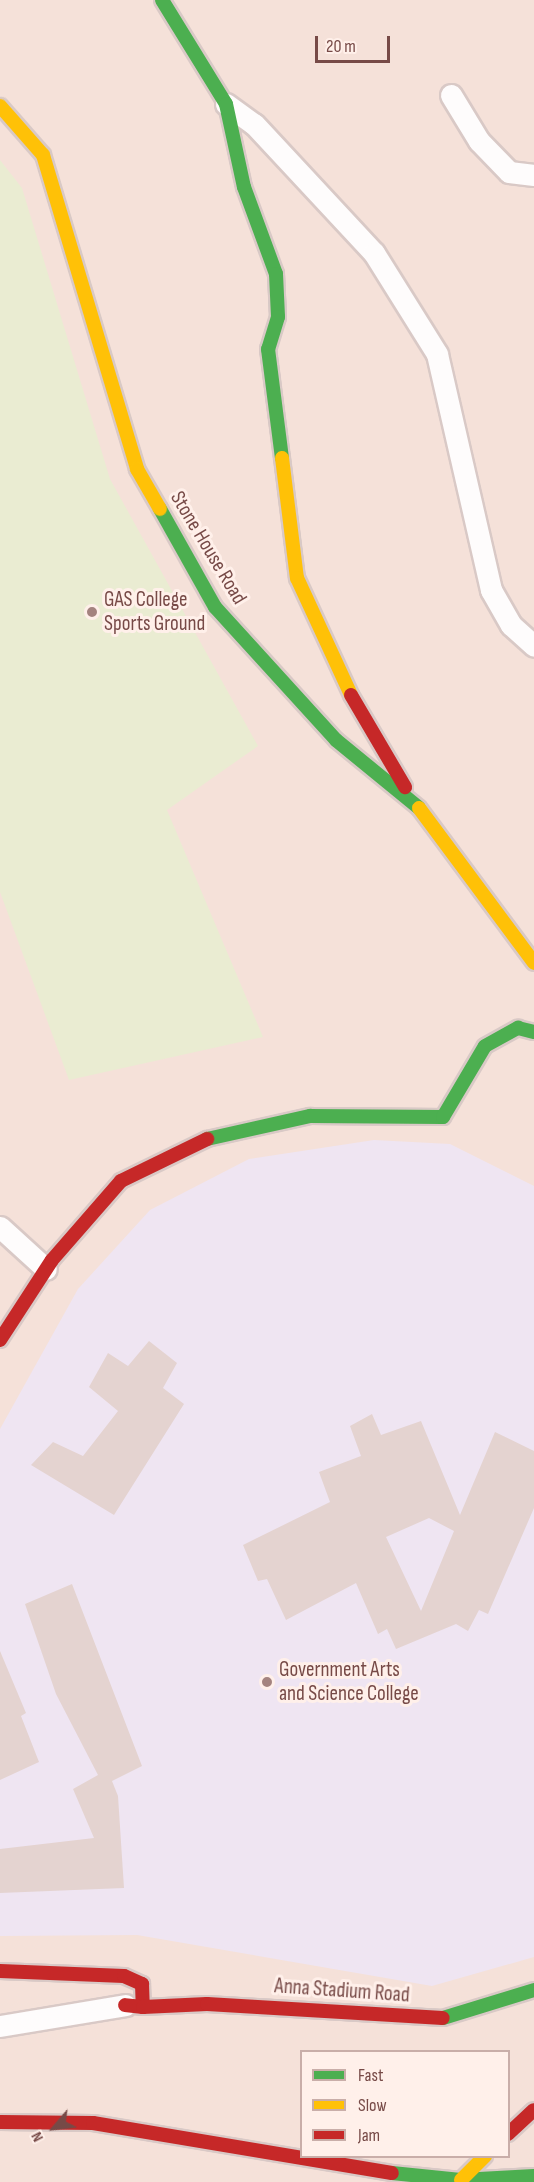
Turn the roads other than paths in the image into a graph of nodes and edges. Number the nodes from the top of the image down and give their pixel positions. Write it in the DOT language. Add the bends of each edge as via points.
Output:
graph roads {
  1 [pos="162,0"];
  2 [pos="451,95"];
  3 [pos="226,104"];
  4 [pos="0,106"];
  5 [pos="534,175"];
  6 [pos="534,646"];
  7 [pos="415,803"];
  8 [pos="534,963"];
  9 [pos="534,1032"];
  10 [pos="0,1227"];
  11 [pos="46,1269"];
  12 [pos="0,1341"];
  13 [pos="0,1971"];
  14 [pos="534,1990"];
  15 [pos="134,2006"];
  16 [pos="0,2026"];
  17 [pos="534,2110"];
  18 [pos="0,2122"];
  19 [pos="510,2132"];
  20 [pos="484,2158"];
  21 [pos="534,2176"];
  22 [pos="461,2180"];
  1 -- 3 [label="street"];
  2 -- 5 [label="street" via="479,141 509,172"];
  3 -- 6 [label="street" via="254,124 374,253 437,354 491,590 511,625"];
  3 -- 7 [label="street" via="244,187 276,274 278,318 268,349 297,578 351,695"];
  4 -- 7 [label="street, Stone House Road" via="43,154 136,469 215,607 336,740"];
  7 -- 8 [label="street, Stone House Road"];
  9 -- 11 [label="street" via="518,1028 485,1046 443,1117 310,1116 220,1133 121,1181"];
  10 -- 11 [label="street"];
  11 -- 12 [label="street"];
  13 -- 15 [label="street" via="124,1976 142,1984"];
  14 -- 15 [label="street, Anna Stadium Road" via="441,2019 207,2004"];
  15 -- 16 [label="street"];
  17 -- 19 [label="street"];
  18 -- 22 [label="street" via="93,2123 346,2168"];
  20 -- 22 [label="street"];
  21 -- 22 [label="street"];
}
